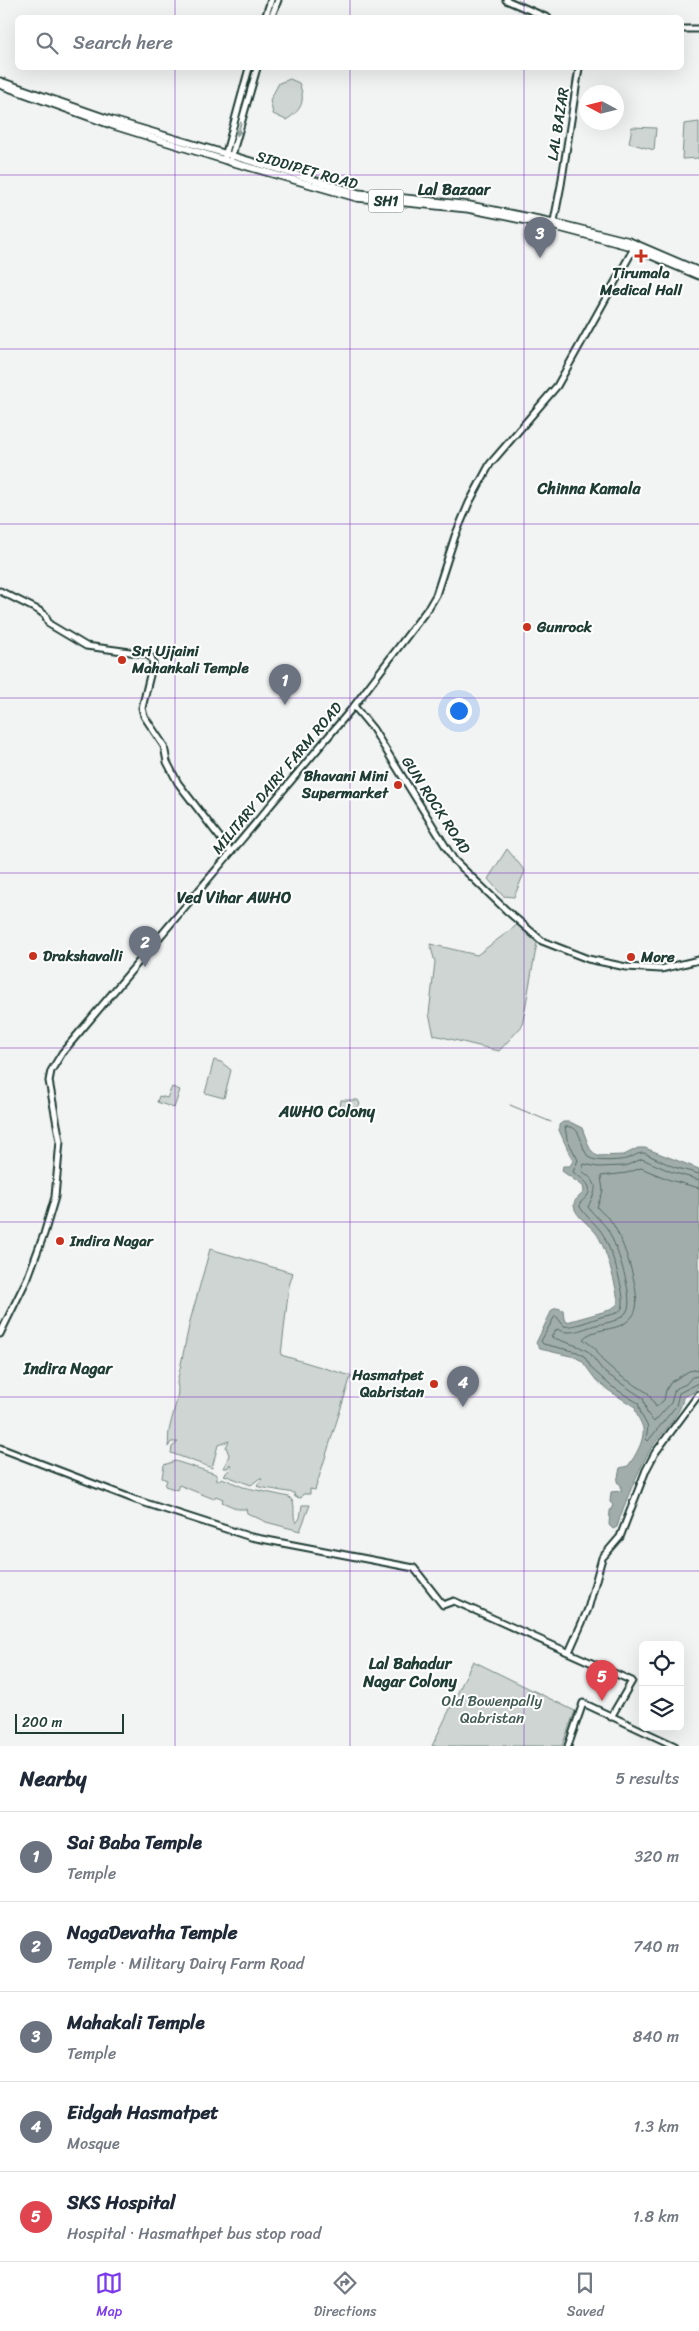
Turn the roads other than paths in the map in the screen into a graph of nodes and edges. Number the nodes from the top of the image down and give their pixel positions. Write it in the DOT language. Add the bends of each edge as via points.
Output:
graph roads {
  1 [pos="271,0"];
  2 [pos="278,0"];
  3 [pos="506,0"];
  4 [pos="266,15"];
  5 [pos="272,15"];
  6 [pos="541,15"];
  7 [pos="684,29"];
  8 [pos="699,29"];
  9 [pos="248,70"];
  10 [pos="256,70"];
  11 [pos="579,70"];
  12 [pos="246,79"];
  13 [pos="0,81"];
  14 [pos="253,81"];
  15 [pos="0,85"];
  16 [pos="238,107"];
  17 [pos="245,110"];
  18 [pos="227,158"];
  19 [pos="554,225"];
  20 [pos="635,246"];
  21 [pos="699,271"];
  22 [pos="699,276"];
  23 [pos="0,591"];
  24 [pos="354,706"];
  25 [pos="231,852"];
  26 [pos="699,960"];
  27 [pos="0,1334"];
  28 [pos="699,1394"];
  29 [pos="0,1448"];
  30 [pos="569,1652"];
  31 [pos="611,1717"];
  32 [pos="568,1746"];
  33 [pos="675,1746"];
  1 -- 4 [label="main road"];
  2 -- 5 [label="main road"];
  3 -- 6 [label="main road"];
  7 -- 8 [label="main road"];
  9 -- 12 [label="main road"];
  10 -- 14 [label="main road"];
  11 -- 19 [label="main road, LAL BAZAR"];
  12 -- 14 [label="main road"];
  12 -- 16 [label="main road"];
  13 -- 18 [label="main road, SIDDIPET ROAD / SH1"];
  14 -- 17 [label="main road"];
  15 -- 18 [label="main road, SIDDIPET ROAD / SH1" via="111,125"];
  16 -- 17 [label="main road"];
  16 -- 18 [label="main road"];
  17 -- 18 [label="main road, one-way"];
  18 -- 19 [label="main road, SIDDIPET ROAD / SH1" via="357,198 468,209"];
  19 -- 20 [label="main road, SIDDIPET ROAD / SH1"];
  20 -- 21 [label="main road, SIDDIPET ROAD / SH1"];
  20 -- 22 [label="main road, SIDDIPET ROAD / SH1"];
  20 -- 24 [label="main road, MILITARY DAIRY FARM ROAD" via="557,386 490,464 462,520 429,607"];
  23 -- 25 [label="main road" via="38,610 49,624 86,646 151,657 142,708 144,716 164,746 167,762 178,783"];
  24 -- 25 [label="main road, MILITARY DAIRY FARM ROAD"];
  24 -- 26 [label="main road, GUN ROCK ROAD" via="373,729 454,860 542,941 588,959 626,967 661,969"];
  25 -- 27 [label="main road, MILITARY DAIRY FARM ROAD" via="62,1053 51,1071 49,1088 60,1142 55,1197 28,1277"];
  28 -- 30 [label="main road" via="646,1470 620,1537 602,1558 588,1609"];
  29 -- 30 [label="main road" via="136,1500 251,1537 414,1568 444,1604 454,1601"];
  30 -- 31 [label="main road" via="632,1681"];
  31 -- 32 [label="main road" via="583,1703"];
  31 -- 33 [label="main road"];
}
